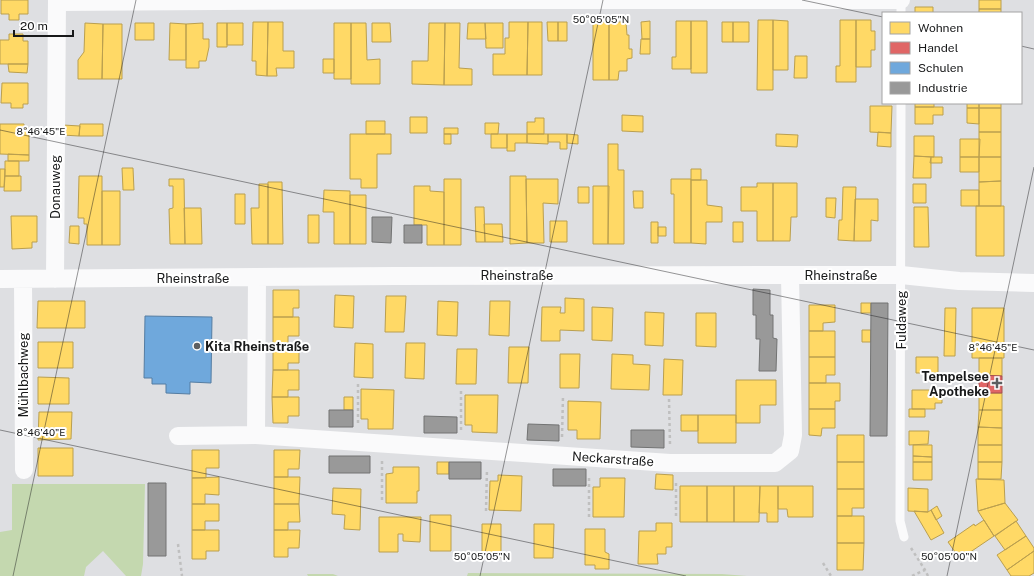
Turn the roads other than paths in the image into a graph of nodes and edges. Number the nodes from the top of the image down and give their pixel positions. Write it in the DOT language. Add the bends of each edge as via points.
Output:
graph roads {
  1 [pos="901,0"];
  2 [pos="57,1"];
  3 [pos="901,12"];
  4 [pos="901,104"];
  5 [pos="790,275"];
  6 [pos="902,276"];
  7 [pos="257,277"];
  8 [pos="0,279"];
  9 [pos="22,279"];
  10 [pos="54,279"];
  11 [pos="1034,283"];
  12 [pos="256,435"];
  13 [pos="178,436"];
  14 [pos="24,470"];
  15 [pos="904,537"];
  1 -- 2 [label="street"];
  1 -- 3 [label="lane"];
  2 -- 10 [label="street, Donauweg"];
  4 -- 6 [label="lane, Fuldaweg"];
  5 -- 6 [label="street, Rheinstraße"];
  5 -- 7 [label="street, Rheinstraße"];
  5 -- 12 [label="street, Neckarstraße" via="793,435 790,452 775,463 674,462 562,456"];
  6 -- 11 [label="street, Rheinstraße"];
  6 -- 15 [label="lane, Fuldaweg" via="900,521"];
  7 -- 10 [label="street, Rheinstraße"];
  7 -- 12 [label="street"];
  8 -- 9 [label="street, Rheinstraße"];
  9 -- 10 [label="street, Rheinstraße"];
  9 -- 14 [label="street, Mühlbachweg"];
  12 -- 13 [label="street, Neckarstraße"];
}
